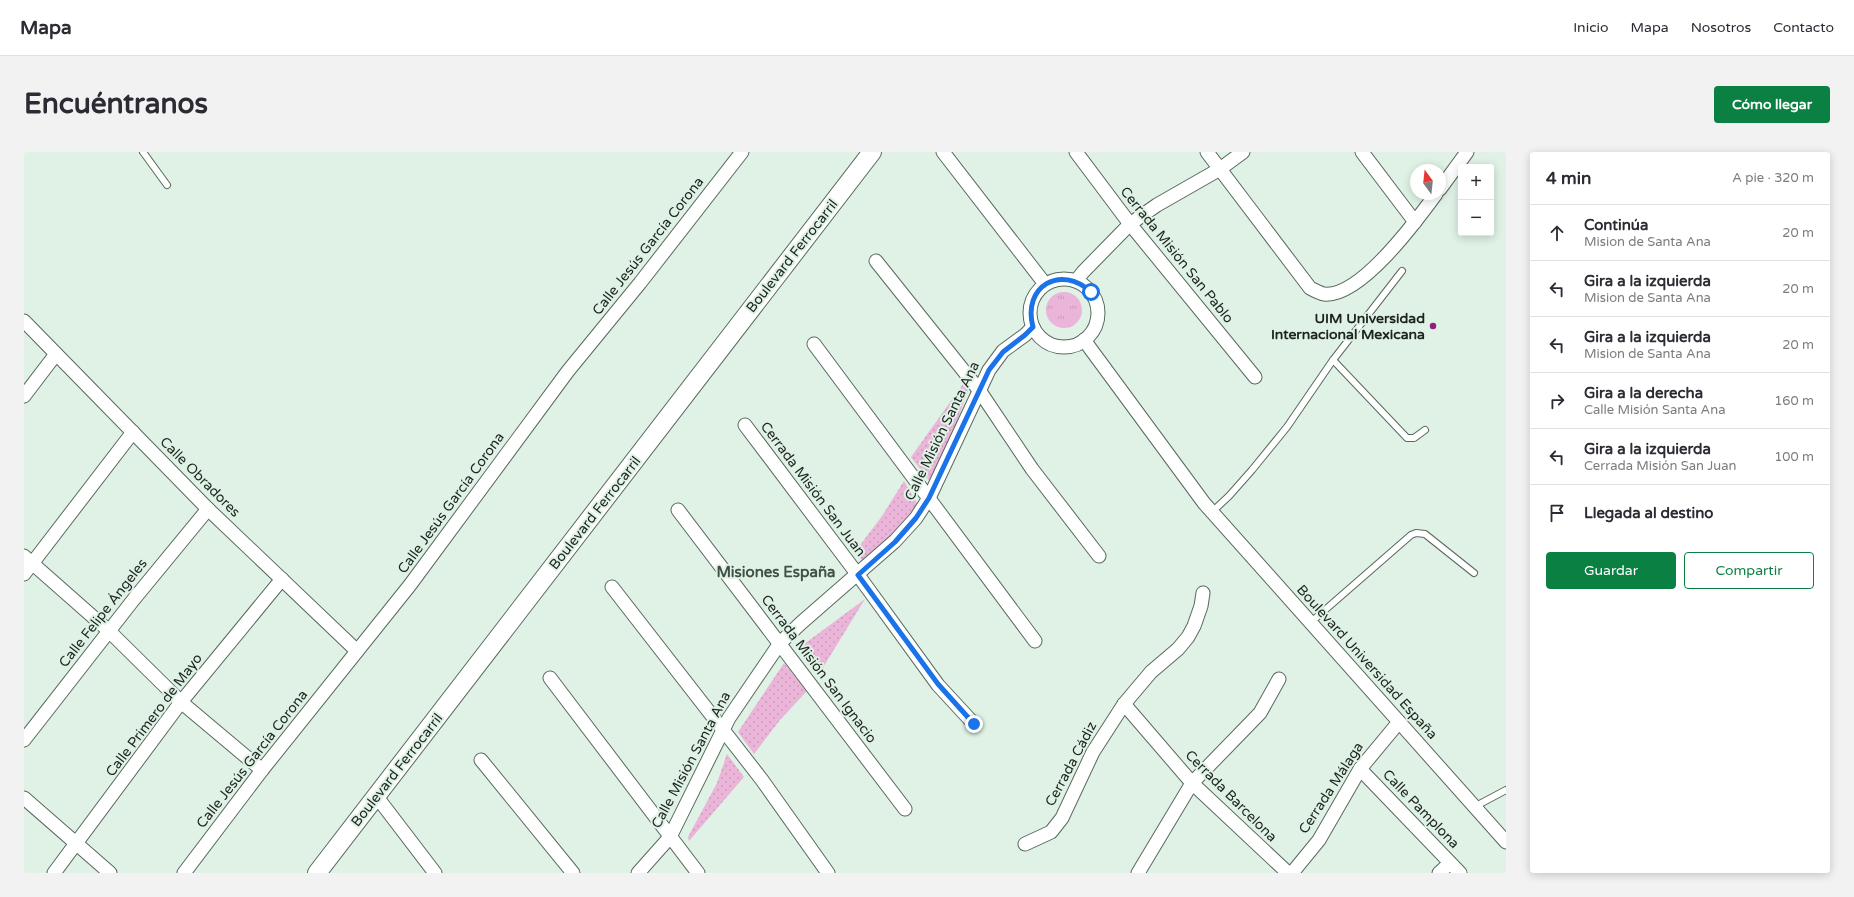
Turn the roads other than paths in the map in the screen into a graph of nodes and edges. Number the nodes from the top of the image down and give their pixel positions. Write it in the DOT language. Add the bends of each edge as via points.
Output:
graph roads {
  1 [pos="143,152"];
  2 [pos="742,152"];
  3 [pos="872,152"];
  4 [pos="943,152"];
  5 [pos="1076,152"];
  6 [pos="1207,152"];
  7 [pos="1243,152"];
  8 [pos="1362,152"];
  9 [pos="1467,152"];
  10 [pos="1220,170"];
  11 [pos="1446,181"];
  12 [pos="167,185"];
  13 [pos="1432,200"];
  14 [pos="1415,222"];
  15 [pos="1130,224"];
  16 [pos="876,261"];
  17 [pos="1402,271"];
  18 [pos="1076,281"];
  19 [pos="1045,284"];
  20 [pos="24,321"];
  21 [pos="1033,327"];
  22 [pos="1084,340"];
  23 [pos="814,344"];
  24 [pos="56,354"];
  25 [pos="1333,360"];
  26 [pos="1256,377"];
  27 [pos="979,390"];
  28 [pos="24,396"];
  29 [pos="745,425"];
  30 [pos="1425,430"];
  31 [pos="133,432"];
  32 [pos="929,498"];
  33 [pos="208,508"];
  34 [pos="1208,508"];
  35 [pos="678,510"];
  36 [pos="1099,556"];
  37 [pos="27,565"];
  38 [pos="1474,573"];
  39 [pos="858,575"];
  40 [pos="282,579"];
  41 [pos="612,587"];
  42 [pos="1203,593"];
  43 [pos="1310,622"];
  44 [pos="108,631"];
  45 [pos="1035,641"];
  46 [pos="780,643"];
  47 [pos="357,651"];
  48 [pos="550,678"];
  49 [pos="1279,679"];
  50 [pos="181,702"];
  51 [pos="1124,704"];
  52 [pos="1399,722"];
  53 [pos="974,724"];
  54 [pos="722,731"];
  55 [pos="24,740"];
  56 [pos="481,760"];
  57 [pos="1360,769"];
  58 [pos="262,770"];
  59 [pos="1192,784"];
  60 [pos="1506,790"];
  61 [pos="377,797"];
  62 [pos="24,798"];
  63 [pos="1474,807"];
  64 [pos="906,809"];
  65 [pos="670,837"];
  66 [pos="1506,842"];
  67 [pos="77,844"];
  68 [pos="1026,844"];
  69 [pos="1450,862"];
  70 [pos="54,873"];
  71 [pos="110,873"];
  72 [pos="184,873"];
  73 [pos="317,873"];
  74 [pos="435,873"];
  75 [pos="573,873"];
  76 [pos="638,873"];
  77 [pos="698,873"];
  78 [pos="828,873"];
  79 [pos="1138,873"];
  80 [pos="1288,873"];
  81 [pos="1292,873"];
  82 [pos="1439,873"];
  83 [pos="1460,873"];
  1 -- 12 [label="lane"];
  2 -- 47 [label="street, Calle Jesús García Corona" via="568,371 410,585"];
  3 -- 61 [label="main road, Boulevard Ferrocarril"];
  4 -- 19 [label="street"];
  5 -- 15 [label="street, Cerrada Misión San Pablo"];
  6 -- 10 [label="street"];
  7 -- 10 [label="street"];
  8 -- 14 [label="street"];
  9 -- 11 [label="street"];
  10 -- 14 [label="street" via="1310,288 1325,294 1356,281 1384,258"];
  10 -- 15 [label="street" via="1157,205"];
  13 -- 14 [label="street"];
  15 -- 18 [label="street"];
  15 -- 26 [label="street, Cerrada Misión San Pablo"];
  16 -- 27 [label="street"];
  17 -- 25 [label="lane"];
  18 -- 19 [label="street" via="1061,280"];
  18 -- 22 [label="street" via="1091,292 1097,303 1096,323"];
  19 -- 21 [label="street" via="1031,303"];
  20 -- 24 [label="street, Calle Obradores"];
  21 -- 22 [label="street" via="1040,337 1050,344 1061,347"];
  21 -- 27 [label="street, Calle Misión Santa Ana" via="1003,352 989,370"];
  22 -- 34 [label="street, Boulevard Universidad España"];
  23 -- 32 [label="street"];
  24 -- 28 [label="street"];
  24 -- 31 [label="street, Calle Obradores"];
  25 -- 30 [label="lane" via="1407,438 1414,438"];
  25 -- 34 [label="lane" via="1252,470 1229,496"];
  27 -- 32 [label="street, Calle Misión Santa Ana"];
  27 -- 36 [label="street" via="1032,469"];
  29 -- 39 [label="street, Cerrada Misión San Juan"];
  31 -- 33 [label="street, Calle Obradores"];
  31 -- 37 [label="street"];
  32 -- 39 [label="street, Calle Misión Santa Ana" via="895,542"];
  32 -- 45 [label="street"];
  33 -- 40 [label="street, Calle Obradores"];
  33 -- 44 [label="street, Calle Felipe Ángeles"];
  34 -- 43 [label="street, Boulevard Universidad España"];
  35 -- 46 [label="street, Cerrada Misión San Ignacio"];
  37 -- 44 [label="street"];
  38 -- 43 [label="lane" via="1425,534 1416,533"];
  39 -- 46 [label="street, Calle Misión Santa Ana" via="801,622"];
  39 -- 53 [label="street, Cerrada Misión San Juan" via="938,684"];
  40 -- 47 [label="street, Calle Obradores"];
  40 -- 50 [label="street, Calle Primero de Mayo"];
  41 -- 54 [label="street"];
  42 -- 51 [label="street, Cerrada Cádiz" via="1196,620 1188,637 1151,672"];
  43 -- 52 [label="street, Boulevard Universidad España"];
  44 -- 50 [label="street"];
  44 -- 55 [label="street, Calle Felipe Ángeles"];
  46 -- 54 [label="street, Calle Misión Santa Ana" via="728,718"];
  46 -- 64 [label="street, Cerrada Misión San Ignacio"];
  47 -- 58 [label="street, Calle Jesús García Corona"];
  48 -- 65 [label="street"];
  49 -- 59 [label="street" via="1260,714"];
  50 -- 58 [label="street"];
  50 -- 67 [label="street, Calle Primero de Mayo"];
  51 -- 59 [label="street, Cerrada Barcelona"];
  51 -- 68 [label="street, Cerrada Cádiz" via="1093,752 1062,818 1051,832"];
  52 -- 57 [label="street, Cerrada Málaga"];
  52 -- 63 [label="street, Boulevard Universidad España"];
  54 -- 65 [label="street, Calle Misión Santa Ana"];
  54 -- 78 [label="street" via="766,786"];
  56 -- 75 [label="street"];
  57 -- 69 [label="street, Calle Pamplona"];
  57 -- 81 [label="street, Cerrada Málaga" via="1319,840"];
  58 -- 72 [label="street, Calle Jesús García Corona"];
  59 -- 79 [label="street"];
  59 -- 80 [label="street, Cerrada Barcelona"];
  60 -- 63 [label="lane"];
  61 -- 73 [label="main road, Boulevard Ferrocarril"];
  61 -- 74 [label="street"];
  62 -- 67 [label="street"];
  63 -- 66 [label="street, Boulevard Universidad España"];
  65 -- 76 [label="street, Calle Misión Santa Ana"];
  65 -- 77 [label="street"];
  67 -- 70 [label="street, Calle Primero de Mayo"];
  67 -- 71 [label="street"];
  69 -- 82 [label="street"];
  69 -- 83 [label="street, Calle Pamplona"];
}
